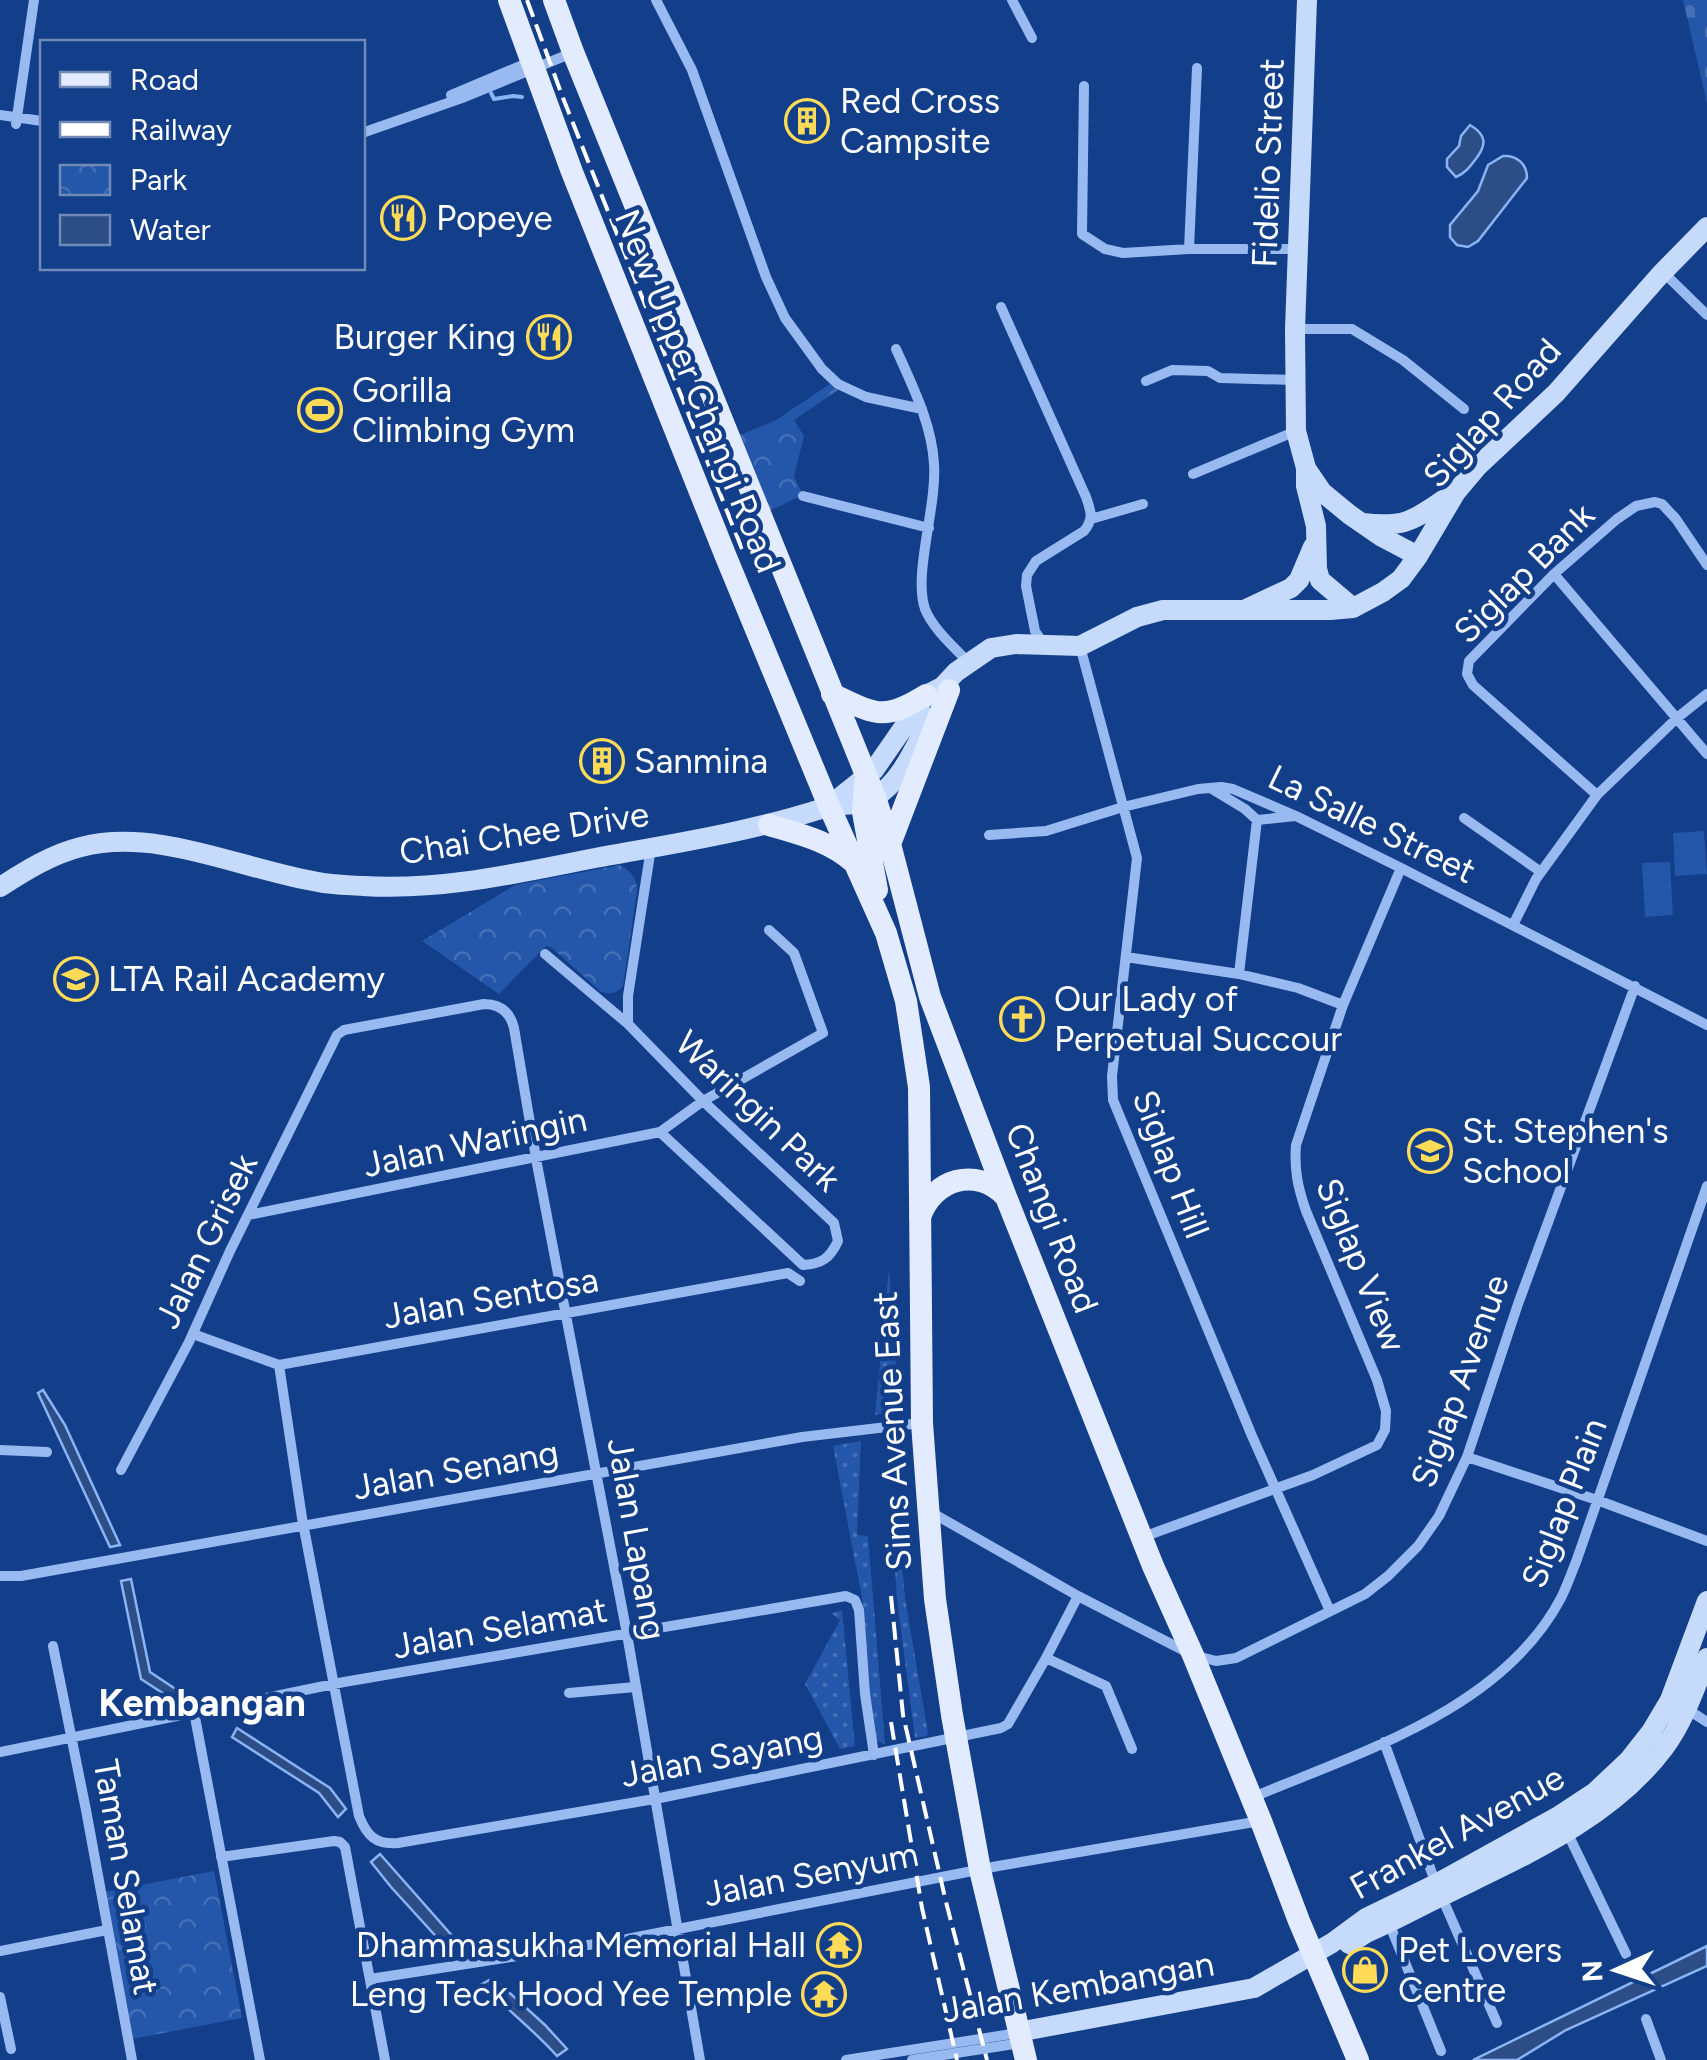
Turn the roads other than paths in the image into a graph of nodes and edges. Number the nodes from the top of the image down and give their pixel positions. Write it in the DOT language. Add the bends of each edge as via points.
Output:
graph roads {
  1 [pos="34,0"];
  2 [pos="509,0"];
  3 [pos="554,0"];
  4 [pos="656,0"];
  5 [pos="1012,0"];
  6 [pos="1306,0"];
  7 [pos="1032,38"];
  8 [pos="572,49"];
  9 [pos="531,65"];
  10 [pos="1196,68"];
  11 [pos="1084,86"];
  12 [pos="0,119"];
  13 [pos="16,121"];
  14 [pos="40,125"];
  15 [pos="365,129"];
  16 [pos="1707,227"];
  17 [pos="1190,249"];
  18 [pos="1298,249"];
  19 [pos="1660,275"];
  20 [pos="1001,307"];
  21 [pos="1707,315"];
  22 [pos="1295,329"];
  23 [pos="896,349"];
  24 [pos="1146,380"];
  25 [pos="1294,380"];
  26 [pos="922,408"];
  27 [pos="1464,409"];
  28 [pos="1296,431"];
  29 [pos="1193,474"];
  30 [pos="1456,492"];
  31 [pos="803,496"];
  32 [pos="1316,496"];
  33 [pos="1143,504"];
  34 [pos="1091,518"];
  35 [pos="1361,523"];
  36 [pos="929,528"];
  37 [pos="1316,538"];
  38 [pos="1418,556"];
  39 [pos="1707,566"];
  40 [pos="1554,574"];
  41 [pos="1353,608"];
  42 [pos="1240,612"];
  43 [pos="1044,646"];
  44 [pos="1081,650"];
  45 [pos="950,680"];
  46 [pos="832,694"];
  47 [pos="1707,694"];
  48 [pos="1677,718"];
  49 [pos="1707,754"];
  50 [pos="1210,788"];
  51 [pos="868,792"];
  52 [pos="1597,794"];
  53 [pos="829,806"];
  54 [pos="1123,807"];
  55 [pos="1296,816"];
  56 [pos="1464,818"];
  57 [pos="1258,820"];
  58 [pos="770,825"];
  59 [pos="990,836"];
  60 [pos="890,844"];
  61 [pos="650,848"];
  62 [pos="856,864"];
  63 [pos="1401,868"];
  64 [pos="1541,872"];
  65 [pos="0,887"];
  66 [pos="1513,925"];
  67 [pos="769,930"];
  68 [pos="886,932"];
  69 [pos="545,954"];
  70 [pos="1126,956"];
  71 [pos="1240,974"];
  72 [pos="1635,986"];
  73 [pos="1343,1005"];
  74 [pos="628,1024"];
  75 [pos="1707,1025"];
  76 [pos="514,1028"];
  77 [pos="703,1101"];
  78 [pos="660,1132"];
  79 [pos="536,1158"];
  80 [pos="1707,1186"];
  81 [pos="1006,1198"];
  82 [pos="248,1215"];
  83 [pos="919,1220"];
  84 [pos="800,1280"];
  85 [pos="566,1312"];
  86 [pos="192,1334"];
  87 [pos="279,1364"];
  88 [pos="922,1422"];
  89 [pos="0,1450"];
  90 [pos="46,1452"];
  91 [pos="1467,1456"];
  92 [pos="121,1470"];
  93 [pos="597,1473"];
  94 [pos="1275,1489"];
  95 [pos="1597,1500"];
  96 [pos="928,1510"];
  97 [pos="304,1525"];
  98 [pos="1142,1538"];
  99 [pos="1707,1541"];
  100 [pos="0,1576"];
  101 [pos="1078,1596"];
  102 [pos="1707,1600"];
  103 [pos="1330,1610"];
  104 [pos="627,1634"];
  105 [pos="53,1646"];
  106 [pos="1192,1655"];
  107 [pos="1046,1658"];
  108 [pos="1707,1658"];
  109 [pos="335,1684"];
  110 [pos="635,1687"];
  111 [pos="569,1694"];
  112 [pos="1678,1705"];
  113 [pos="194,1712"];
  114 [pos="1707,1722"];
  115 [pos="956,1736"];
  116 [pos="72,1737"];
  117 [pos="1384,1742"];
  118 [pos="1132,1749"];
  119 [pos="0,1752"];
  120 [pos="874,1756"];
  121 [pos="1251,1798"];
  122 [pos="654,1799"];
  123 [pos="1261,1820"];
  124 [pos="1567,1832"];
  125 [pos="221,1856"];
  126 [pos="980,1870"];
  127 [pos="1439,1890"];
  128 [pos="1390,1923"];
  129 [pos="676,1929"];
  130 [pos="107,1930"];
  131 [pos="0,1951"];
  132 [pos="1626,1954"];
  133 [pos="1316,1959"];
  134 [pos="370,1978"];
  135 [pos="0,1997"];
  136 [pos="1646,2020"];
  137 [pos="1496,2023"];
  138 [pos="1022,2045"];
  139 [pos="11,2050"];
  140 [pos="1441,2051"];
  141 [pos="132,2060"];
  142 [pos="260,2060"];
  143 [pos="385,2060"];
  144 [pos="700,2060"];
  145 [pos="846,2060"];
  146 [pos="912,2060"];
  147 [pos="1358,2060"];
  148 [pos="1661,2060"];
  1 -- 13 [label="street"];
  2 -- 9 [label="main road, New Upper Changi Road"];
  3 -- 8 [label="main road, New Upper Changi Road"];
  4 -- 26 [label="street" via="692,70 785,318 838,384"];
  5 -- 7 [label="street"];
  6 -- 18 [label="street, Fidelio Street"];
  8 -- 9 [label="street"];
  8 -- 46 [label="main road, New Upper Changi Road"];
  9 -- 15 [label="street" via="462,98"];
  9 -- 53 [label="main road, New Upper Changi Road"];
  10 -- 17 [label="street"];
  11 -- 17 [label="street" via="1082,234 1114,252"];
  12 -- 13 [label="street"];
  13 -- 14 [label="street"];
  16 -- 19 [label="street, Siglap Road"];
  17 -- 18 [label="street"];
  18 -- 22 [label="street, Fidelio Street"];
  19 -- 21 [label="street"];
  19 -- 30 [label="street, Siglap Road" via="1556,393"];
  20 -- 34 [label="street"];
  22 -- 25 [label="street, Fidelio Street"];
  22 -- 27 [label="street" via="1352,329"];
  23 -- 26 [label="street"];
  24 -- 25 [label="street" via="1172,370"];
  25 -- 28 [label="street, Fidelio Street"];
  26 -- 36 [label="street" via="934,468"];
  28 -- 29 [label="street"];
  28 -- 32 [label="street, Fidelio Street"];
  30 -- 35 [label="street" via="1404,524"];
  30 -- 38 [label="street, Siglap Road"];
  31 -- 36 [label="street"];
  32 -- 35 [label="street, Fidelio Street"];
  32 -- 37 [label="street, Fidelio Street"];
  33 -- 34 [label="street"];
  34 -- 43 [label="street" via="1084,531 1036,560 1027,575"];
  35 -- 38 [label="street, Fidelio Street"];
  36 -- 45 [label="street" via="921,587"];
  37 -- 41 [label="street, Fidelio Street" via="1320,580"];
  37 -- 42 [label="street" via="1299,580"];
  38 -- 41 [label="street, Siglap Road" via="1394,585"];
  39 -- 40 [label="street, Siglap Bank" via="1669,510 1655,502 1627,511"];
  40 -- 48 [label="street"];
  40 -- 52 [label="street, Siglap Bank" via="1472,657 1468,674"];
  41 -- 42 [label="street, Siglap Road"];
  42 -- 44 [label="street, Siglap Road" via="1154,612"];
  43 -- 44 [label="street, Siglap Road"];
  43 -- 45 [label="street, Siglap Road" via="998,646"];
  44 -- 54 [label="street, Siglap Hill"];
  45 -- 46 [label="main road" via="888,714"];
  45 -- 51 [label="street" via="884,758"];
  45 -- 60 [label="main road"];
  46 -- 51 [label="main road, New Upper Changi Road"];
  47 -- 48 [label="street"];
  48 -- 49 [label="street"];
  48 -- 52 [label="street"];
  50 -- 54 [label="street, La Salle Street"];
  50 -- 55 [label="street, La Salle Street" via="1244,792"];
  50 -- 57 [label="street"];
  51 -- 53 [label="street"];
  51 -- 60 [label="main road, Changi Road"];
  51 -- 68 [label="main road" via="866,833"];
  52 -- 64 [label="street"];
  53 -- 58 [label="street, Chai Chee Drive"];
  53 -- 62 [label="main road, Sims Avenue East"];
  54 -- 59 [label="street, La Salle Street" via="1046,830"];
  54 -- 70 [label="street, Siglap Hill" via="1137,858"];
  55 -- 57 [label="street"];
  55 -- 63 [label="street, La Salle Street"];
  56 -- 64 [label="street"];
  57 -- 71 [label="street"];
  58 -- 61 [label="street, Chai Chee Drive"];
  58 -- 62 [label="main road" via="827,844"];
  60 -- 81 [label="main road, Changi Road" via="930,997"];
  61 -- 65 [label="street, Chai Chee Drive" via="414,887 318,882 155,844 108,842 64,852"];
  61 -- 74 [label="street, Waringin Park"];
  62 -- 68 [label="main road, Sims Avenue East"];
  63 -- 66 [label="street, La Salle Street"];
  63 -- 73 [label="street, Siglap View"];
  64 -- 66 [label="street"];
  66 -- 72 [label="street, La Salle Street"];
  67 -- 77 [label="street, Jalan Waringin" via="794,953 824,1033"];
  68 -- 83 [label="main road, Sims Avenue East" via="920,1087"];
  69 -- 74 [label="street, Waringin Park"];
  70 -- 71 [label="street"];
  70 -- 94 [label="street, Siglap Hill" via="1112,1100"];
  71 -- 73 [label="street"];
  72 -- 75 [label="street, La Salle Street"];
  72 -- 91 [label="street, Siglap Avenue"];
  73 -- 94 [label="street, Siglap View" via="1294,1168 1388,1420 1377,1445"];
  74 -- 77 [label="street, Waringin Park"];
  76 -- 79 [label="street, Jalan Lapang"];
  76 -- 82 [label="street, Jalan Grisek" via="505,1010 487,1004 338,1034"];
  77 -- 78 [label="street, Jalan Waringin"];
  77 -- 78 [label="street, Waringin Park" via="834,1223 838,1241 831,1256 803,1265"];
  78 -- 79 [label="street, Jalan Waringin"];
  79 -- 82 [label="street, Jalan Waringin"];
  79 -- 85 [label="street, Jalan Lapang"];
  80 -- 95 [label="street, Siglap Plain"];
  81 -- 83 [label="main road" via="983,1181 955,1180 929,1198"];
  81 -- 98 [label="main road, Changi Road"];
  82 -- 86 [label="street, Jalan Grisek"];
  83 -- 88 [label="main road, Sims Avenue East"];
  84 -- 85 [label="street, Jalan Sentosa" via="788,1273"];
  85 -- 87 [label="street, Jalan Sentosa"];
  85 -- 93 [label="street, Jalan Lapang"];
  86 -- 87 [label="street, Jalan Sentosa"];
  86 -- 92 [label="street, Jalan Grisek"];
  87 -- 97 [label="street"];
  88 -- 93 [label="street, Jalan Senang"];
  88 -- 96 [label="main road, Sims Avenue East"];
  89 -- 90 [label="street"];
  91 -- 95 [label="street"];
  91 -- 103 [label="street, Siglap Avenue" via="1418,1546 1365,1594"];
  93 -- 97 [label="street, Jalan Senang"];
  93 -- 104 [label="street, Jalan Lapang"];
  94 -- 98 [label="street, Siglap View"];
  94 -- 103 [label="street, Siglap Hill"];
  95 -- 99 [label="street"];
  95 -- 117 [label="street, Siglap Plain" via="1561,1598 1529,1642 1471,1695"];
  96 -- 101 [label="street"];
  96 -- 115 [label="main road, Sims Avenue East"];
  97 -- 100 [label="street, Jalan Senang"];
  97 -- 109 [label="street"];
  98 -- 106 [label="main road, Changi Road"];
  101 -- 106 [label="street"];
  101 -- 107 [label="street, Jalan Sayang"];
  102 -- 112 [label="street, Frankel Avenue"];
  103 -- 106 [label="street, Siglap Avenue" via="1236,1658"];
  104 -- 109 [label="street, Jalan Selamat"];
  104 -- 110 [label="street, Jalan Lapang"];
  104 -- 120 [label="street, Jalan Selamat" via="846,1596 855,1600"];
  105 -- 116 [label="street, Taman Selamat"];
  106 -- 121 [label="main road, Changi Road"];
  107 -- 115 [label="street, Jalan Sayang" via="1008,1724"];
  107 -- 118 [label="street" via="1106,1686"];
  108 -- 112 [label="street, Frankel Avenue"];
  109 -- 113 [label="street, Jalan Selamat"];
  109 -- 122 [label="street, Jalan Sayang" via="359,1816 378,1842"];
  110 -- 111 [label="street"];
  110 -- 122 [label="street, Jalan Lapang"];
  112 -- 114 [label="street"];
  112 -- 124 [label="street, Frankel Avenue" via="1664,1748"];
  112 -- 127 [label="street, Frankel Avenue" via="1595,1792"];
  113 -- 116 [label="street, Jalan Selamat"];
  113 -- 125 [label="street"];
  115 -- 120 [label="street, Jalan Sayang"];
  115 -- 126 [label="main road, Sims Avenue East"];
  116 -- 119 [label="street, Jalan Selamat"];
  116 -- 130 [label="street, Taman Selamat"];
  117 -- 121 [label="street, Siglap Plain"];
  117 -- 127 [label="street"];
  120 -- 122 [label="street, Jalan Sayang"];
  121 -- 123 [label="main road, Changi Road"];
  122 -- 129 [label="street, Jalan Lapang"];
  123 -- 126 [label="street, Jalan Senyum"];
  123 -- 133 [label="main road, Changi Road"];
  124 -- 127 [label="street, Frankel Avenue"];
  124 -- 132 [label="street"];
  125 -- 134 [label="street" via="340,1842"];
  125 -- 142 [label="street"];
  126 -- 129 [label="street, Jalan Senyum"];
  126 -- 138 [label="main road, Sims Avenue East"];
  127 -- 128 [label="street, Frankel Avenue"];
  127 -- 133 [label="street, Frankel Avenue" via="1366,1918"];
  127 -- 137 [label="street"];
  128 -- 133 [label="street, Frankel Avenue"];
  128 -- 140 [label="street"];
  129 -- 134 [label="street, Jalan Senyum"];
  129 -- 144 [label="street, Jalan Lapang"];
  130 -- 131 [label="street"];
  130 -- 141 [label="street, Taman Selamat"];
  133 -- 138 [label="street, Jalan Kembangan" via="1256,1999"];
  133 -- 147 [label="main road, Changi Road"];
  134 -- 143 [label="street"];
  135 -- 139 [label="street"];
  136 -- 148 [label="street"];
  138 -- 145 [label="street, Jalan Kembangan"];
  138 -- 146 [label="street, Jalan Kembangan"];
}
